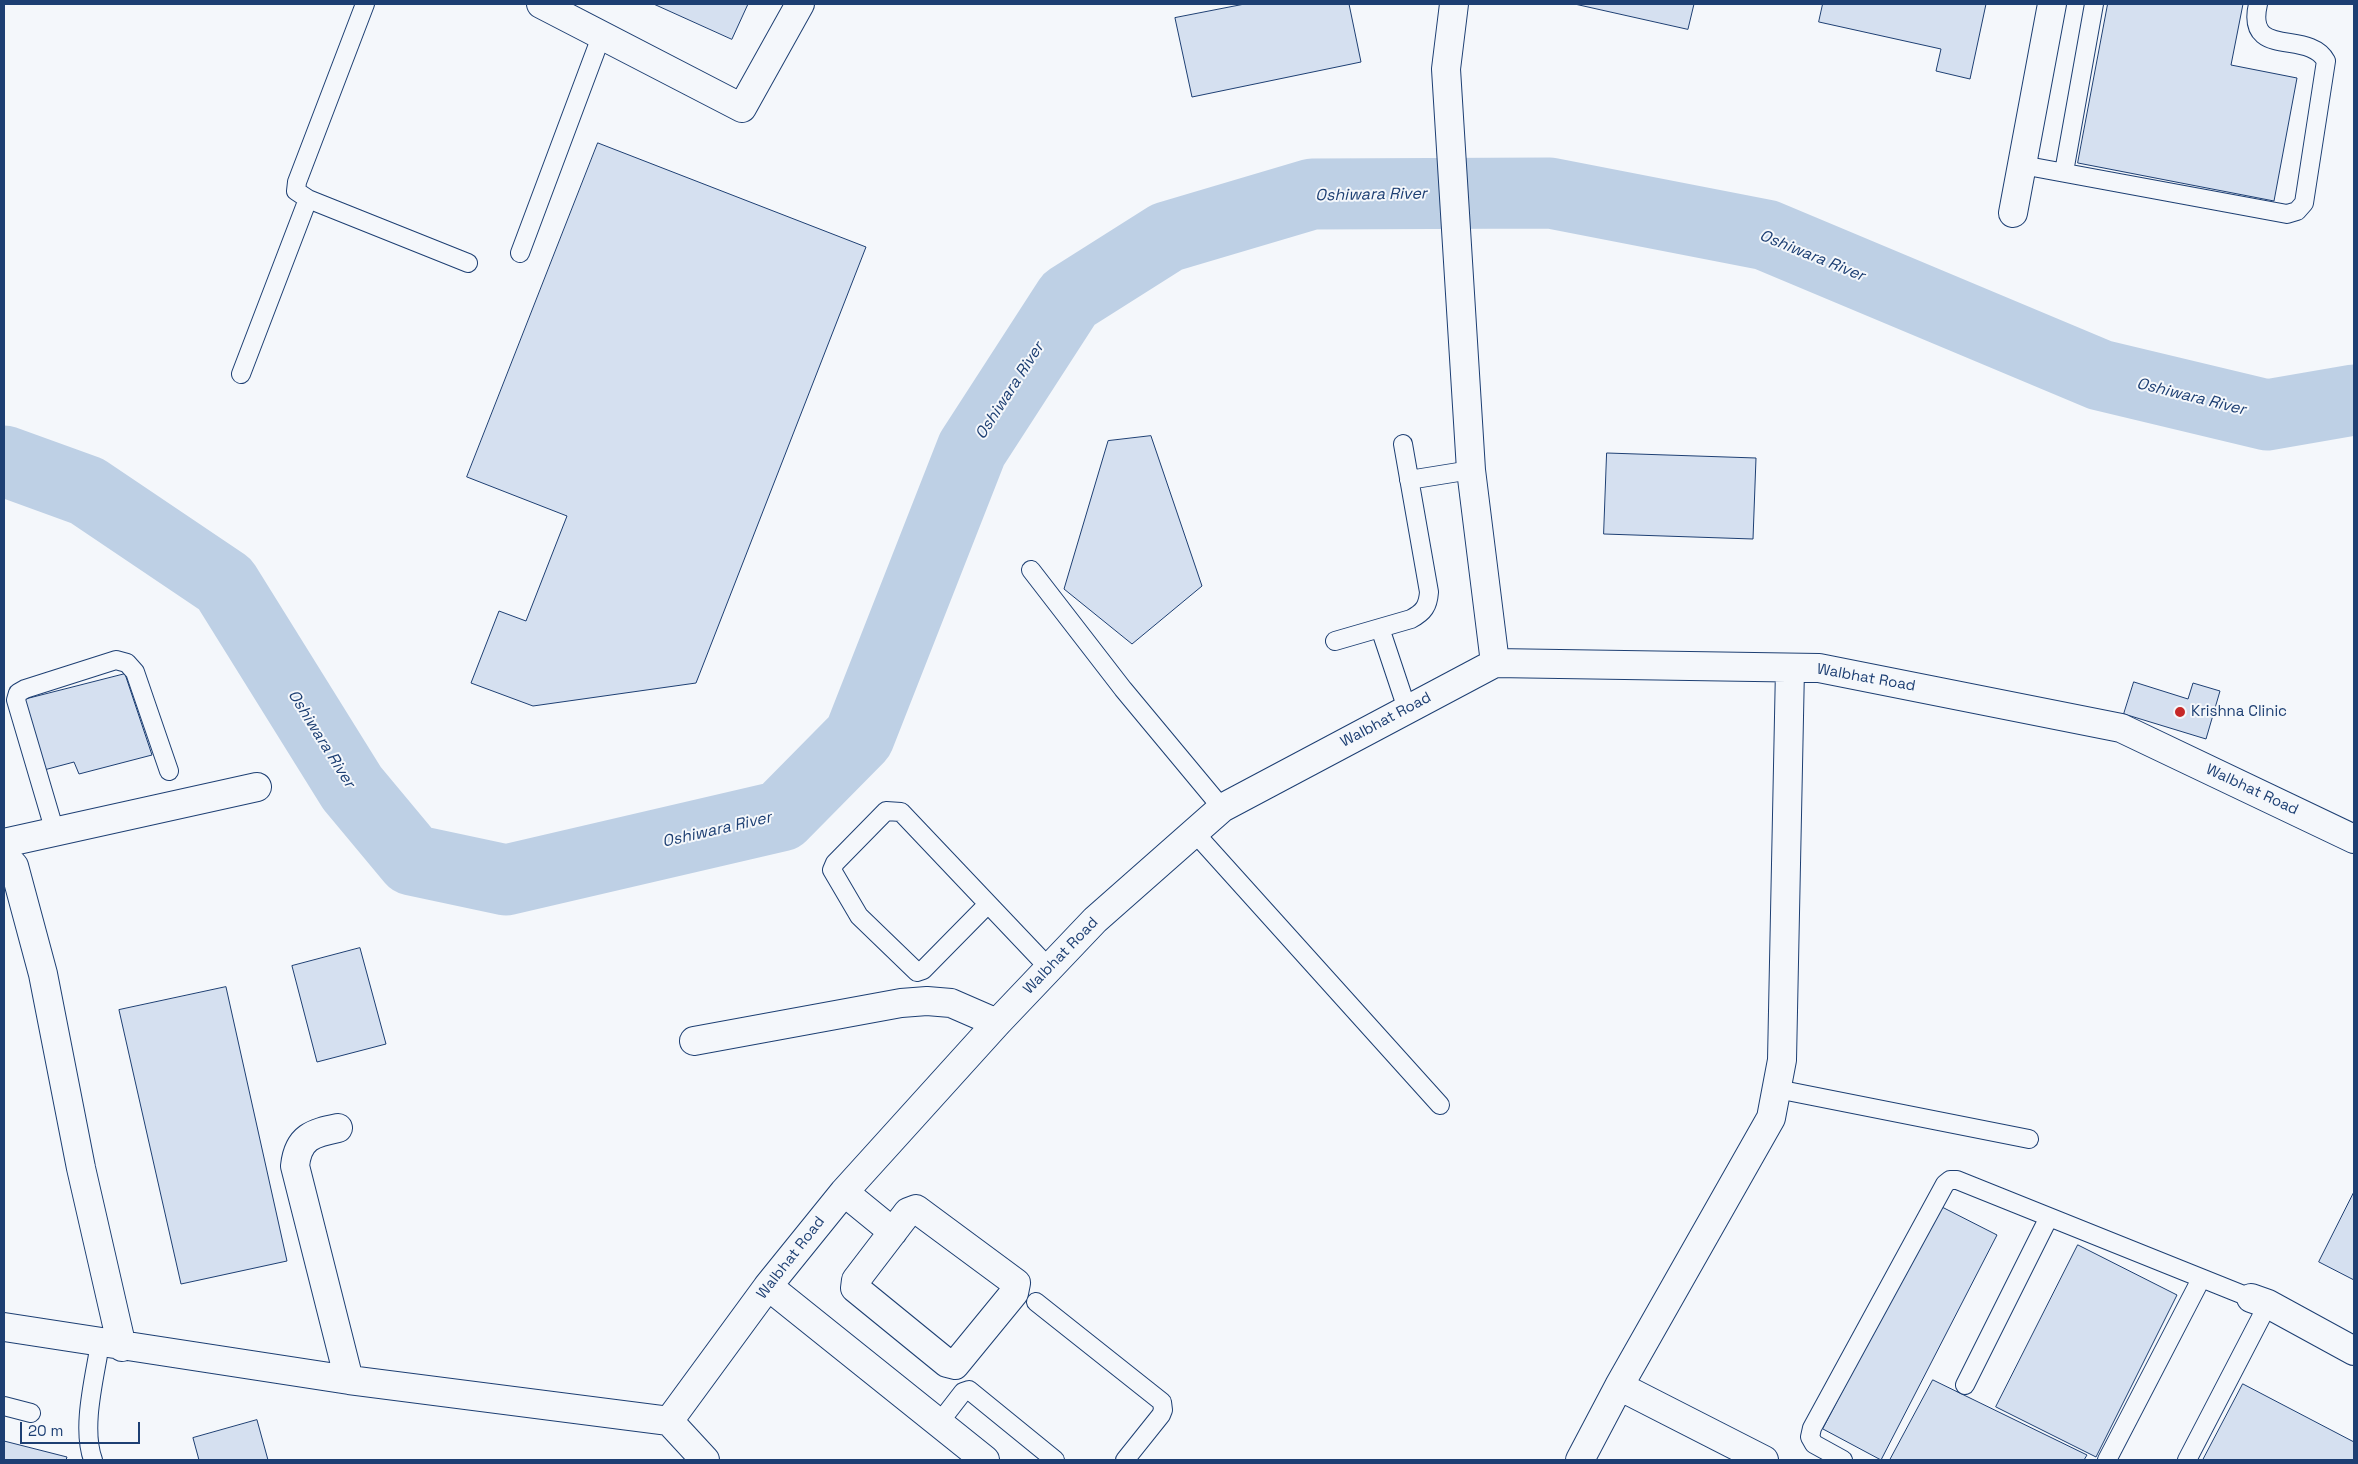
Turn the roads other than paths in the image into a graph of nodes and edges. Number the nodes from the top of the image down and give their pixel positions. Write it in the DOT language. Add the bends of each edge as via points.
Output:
graph roads {
  1 [pos="365,4"];
  2 [pos="541,4"];
  3 [pos="800,4"];
  4 [pos="1454,4"];
  5 [pos="2052,4"];
  6 [pos="2094,4"];
  7 [pos="2258,4"];
  8 [pos="575,11"];
  9 [pos="602,34"];
  10 [pos="2022,165"];
  11 [pos="2064,172"];
  12 [pos="308,199"];
  13 [pos="2013,213"];
  14 [pos="520,253"];
  15 [pos="468,263"];
  16 [pos="241,374"];
  17 [pos="1403,444"];
  18 [pos="1471,470"];
  19 [pos="1410,480"];
  20 [pos="1031,570"];
  21 [pos="1380,628"];
  22 [pos="1335,641"];
  23 [pos="1495,663"];
  24 [pos="1790,668"];
  25 [pos="1407,709"];
  26 [pos="169,771"];
  27 [pos="258,787"];
  28 [pos="1222,808"];
  29 [pos="55,832"];
  30 [pos="1194,832"];
  31 [pos="2354,838"];
  32 [pos="4,844"];
  33 [pos="4,855"];
  34 [pos="988,904"];
  35 [pos="1049,968"];
  36 [pos="996,1023"];
  37 [pos="694,1041"];
  38 [pos="1777,1089"];
  39 [pos="1440,1105"];
  40 [pos="338,1128"];
  41 [pos="2029,1139"];
  42 [pos="844,1192"];
  43 [pos="2049,1217"];
  44 [pos="893,1232"];
  45 [pos="2201,1279"];
  46 [pos="768,1286"];
  47 [pos="2259,1301"];
  48 [pos="1036,1302"];
  49 [pos="4,1332"];
  50 [pos="111,1345"];
  51 [pos="2354,1351"];
  52 [pos="348,1380"];
  53 [pos="1965,1385"];
  54 [pos="1619,1386"];
  55 [pos="4,1406"];
  56 [pos="30,1413"];
  57 [pos="670,1421"];
  58 [pos="939,1423"];
  59 [pos="93,1460"];
  60 [pos="705,1460"];
  61 [pos="985,1460"];
  62 [pos="1055,1460"];
  63 [pos="1125,1460"];
  64 [pos="1580,1460"];
  65 [pos="1764,1460"];
  66 [pos="1843,1460"];
  67 [pos="2107,1460"];
  68 [pos="2187,1460"];
  1 -- 12 [label="lane" via="297,182 296,191"];
  2 -- 8 [label="street"];
  3 -- 9 [label="street" via="742,108"];
  4 -- 18 [label="street" via="1446,69"];
  5 -- 10 [label="street"];
  6 -- 11 [label="lane"];
  7 -- 11 [label="lane" via="2256,25 2263,35 2311,48 2323,55 2326,61 2304,203 2298,210 2287,214"];
  8 -- 9 [label="street"];
  9 -- 14 [label="lane"];
  10 -- 11 [label="lane"];
  10 -- 13 [label="street"];
  12 -- 15 [label="lane"];
  12 -- 16 [label="lane"];
  17 -- 19 [label="lane"];
  18 -- 19 [label="lane"];
  18 -- 23 [label="street"];
  19 -- 21 [label="lane" via="1429,592 1428,604 1421,614"];
  20 -- 28 [label="lane" via="1123,689"];
  21 -- 22 [label="lane"];
  21 -- 25 [label="lane"];
  23 -- 24 [label="street, Walbhat Road"];
  23 -- 25 [label="street, Walbhat Road"];
  24 -- 31 [label="street, Walbhat Road" via="1819,668 2121,728"];
  24 -- 38 [label="street" via="1782,1060"];
  25 -- 28 [label="street, Walbhat Road"];
  26 -- 29 [label="lane" via="135,672 126,663 116,660 25,689 18,693 16,700"];
  27 -- 29 [label="street"];
  28 -- 30 [label="street, Walbhat Road"];
  29 -- 32 [label="street"];
  30 -- 35 [label="street, Walbhat Road" via="1095,920"];
  30 -- 39 [label="lane"];
  33 -- 50 [label="street" via="14,866 44,974"];
  34 -- 34 [label="lane" via="900,812 886,811 835,863 832,870 859,916 917,972 923,970"];
  34 -- 35 [label="lane"];
  35 -- 36 [label="street, Walbhat Road"];
  36 -- 37 [label="street" via="951,1003 927,1001"];
  36 -- 42 [label="street, Walbhat Road"];
  38 -- 41 [label="lane"];
  38 -- 54 [label="street" via="1771,1118"];
  40 -- 52 [label="street" via="317,1133 304,1141 296,1151 295,1166"];
  42 -- 44 [label="street"];
  42 -- 46 [label="street, Walbhat Road"];
  43 -- 45 [label="lane"];
  43 -- 53 [label="lane"];
  43 -- 66 [label="lane" via="1957,1180 1945,1184 1812,1428 1810,1437 1814,1444"];
  44 -- 44 [label="street" via="908,1212 919,1210 1016,1283 1014,1293 955,1365 947,1364 854,1288 856,1280"];
  45 -- 47 [label="lane"];
  45 -- 67 [label="lane"];
  46 -- 57 [label="street, Walbhat Road"];
  46 -- 58 [label="street"];
  47 -- 51 [label="street"];
  47 -- 68 [label="lane"];
  48 -- 63 [label="lane" via="1162,1402 1161,1415"];
  49 -- 50 [label="street"];
  50 -- 52 [label="street"];
  50 -- 59 [label="lane" via="90,1406 89,1448"];
  52 -- 57 [label="street"];
  54 -- 64 [label="street"];
  54 -- 65 [label="street"];
  55 -- 56 [label="lane"];
  57 -- 60 [label="street"];
  58 -- 61 [label="street"];
  58 -- 62 [label="lane" via="963,1392 969,1390"];
}
